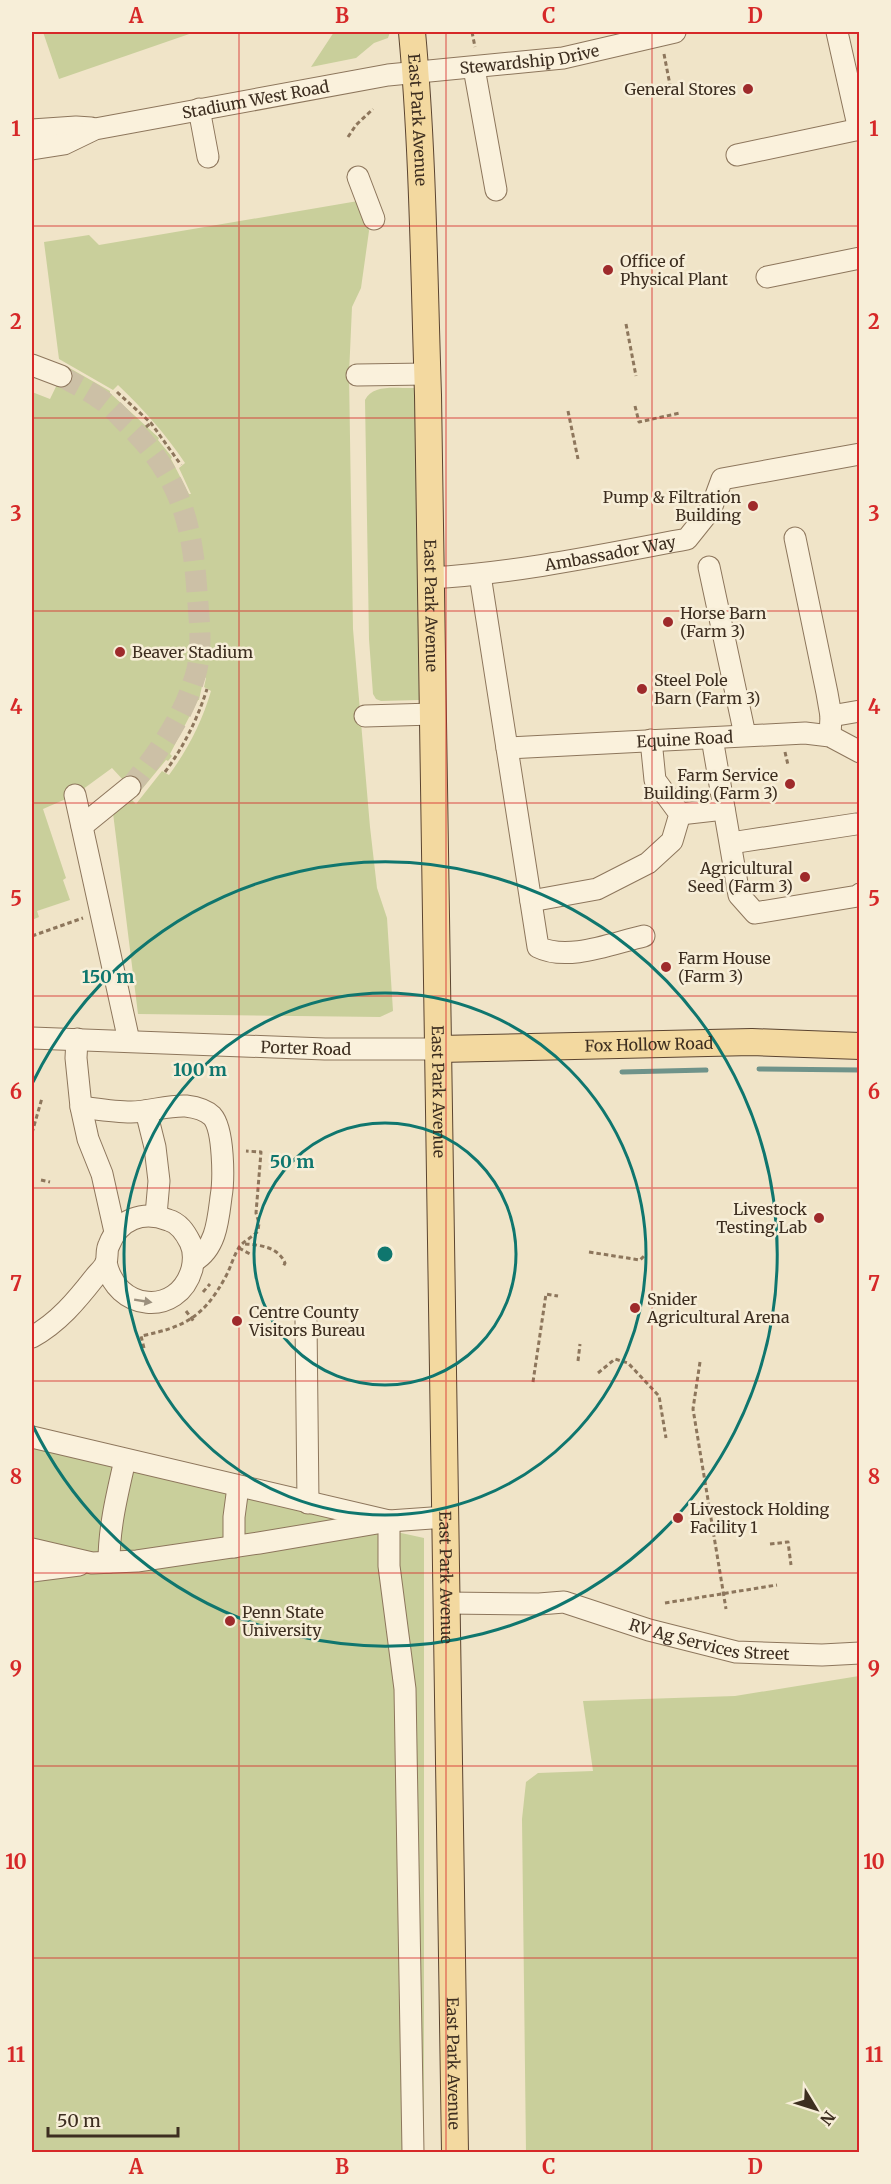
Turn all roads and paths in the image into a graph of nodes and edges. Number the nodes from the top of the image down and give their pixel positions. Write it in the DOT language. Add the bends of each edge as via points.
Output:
graph roads {
  1 [pos="412,32"];
  2 [pos="472,32"];
  3 [pos="837,32"];
  4 [pos="666,34"];
  5 [pos="474,58"];
  6 [pos="417,73"];
  7 [pos="670,85"];
  8 [pos="374,109"];
  9 [pos="199,110"];
  10 [pos="95,129"];
  11 [pos="32,130"];
  12 [pos="859,130"];
  13 [pos="348,137"];
  14 [pos="32,149"];
  15 [pos="737,155"];
  16 [pos="208,157"];
  17 [pos="358,177"];
  18 [pos="496,190"];
  19 [pos="374,219"];
  20 [pos="860,258"];
  21 [pos="767,277"];
  22 [pos="626,324"];
  23 [pos="32,365"];
  24 [pos="427,374"];
  25 [pos="357,375"];
  26 [pos="61,376"];
  27 [pos="636,376"];
  28 [pos="117,392"];
  29 [pos="635,406"];
  30 [pos="568,411"];
  31 [pos="680,413"];
  32 [pos="151,423"];
  33 [pos="146,427"];
  34 [pos="860,454"];
  35 [pos="578,459"];
  36 [pos="181,465"];
  37 [pos="795,538"];
  38 [pos="709,567"];
  39 [pos="480,575"];
  40 [pos="430,578"];
  41 [pos="207,689"];
  42 [pos="860,711"];
  43 [pos="434,714"];
  44 [pos="365,716"];
  45 [pos="830,726"];
  46 [pos="183,729"];
  47 [pos="190,733"];
  48 [pos="745,735"];
  49 [pos="712,738"];
  50 [pos="651,740"];
  51 [pos="507,748"];
  52 [pos="860,752"];
  53 [pos="165,772"];
  54 [pos="130,787"];
  55 [pos="75,795"];
  56 [pos="724,809"];
  57 [pos="680,814"];
  58 [pos="82,826"];
  59 [pos="858,830"];
  60 [pos="731,843"];
  61 [pos="860,894"];
  62 [pos="531,901"];
  63 [pos="101,912"];
  64 [pos="32,936"];
  65 [pos="644,936"];
  66 [pos="32,1038"];
  67 [pos="77,1039"];
  68 [pos="129,1041"];
  69 [pos="860,1046"];
  70 [pos="439,1049"];
  71 [pos="42,1098"];
  72 [pos="81,1107"];
  73 [pos="146,1111"];
  74 [pos="32,1133"];
  75 [pos="41,1180"];
  76 [pos="50,1182"];
  77 [pos="156,1215"];
  78 [pos="116,1232"];
  79 [pos="243,1244"];
  80 [pos="239,1248"];
  81 [pos="589,1252"];
  82 [pos="250,1254"];
  83 [pos="646,1254"];
  84 [pos="194,1261"];
  85 [pos="106,1262"];
  86 [pos="283,1267"];
  87 [pos="558,1296"];
  88 [pos="186,1311"];
  89 [pos="306,1321"];
  90 [pos="158,1322"];
  91 [pos="195,1323"];
  92 [pos="159,1332"];
  93 [pos="32,1337"];
  94 [pos="580,1344"];
  95 [pos="578,1361"];
  96 [pos="700,1362"];
  97 [pos="598,1373"];
  98 [pos="533,1382"];
  99 [pos="32,1437"];
  100 [pos="666,1438"];
  101 [pos="125,1460"];
  102 [pos="238,1487"];
  103 [pos="308,1503"];
  104 [pos="446,1517"];
  105 [pos="389,1521"];
  106 [pos="770,1544"];
  107 [pos="234,1547"];
  108 [pos="32,1549"];
  109 [pos="100,1563"];
  110 [pos="791,1565"];
  111 [pos="32,1571"];
  112 [pos="777,1585"];
  113 [pos="723,1594"];
  114 [pos="447,1603"];
  115 [pos="665,1603"];
  116 [pos="726,1609"];
  117 [pos="860,1653"];
  118 [pos="413,2152"];
  119 [pos="455,2152"];
  1 -- 6 [label="main road, East Park Avenue"];
  2 -- 5 [label="path"];
  3 -- 12 [label="street"];
  4 -- 5 [label="street, Stewardship Drive" via="563,58"];
  4 -- 7 [label="path" via="664,54"];
  5 -- 6 [label="street, Stewardship Drive"];
  5 -- 18 [label="street"];
  6 -- 9 [label="street, Stadium West Road"];
  6 -- 24 [label="main road, East Park Avenue"];
  8 -- 13 [label="path"];
  9 -- 10 [label="street, Stadium West Road"];
  9 -- 16 [label="street"];
  10 -- 11 [label="street"];
  10 -- 14 [label="street" via="64,144"];
  12 -- 15 [label="street"];
  17 -- 19 [label="street"];
  20 -- 21 [label="street"];
  22 -- 27 [label="path"];
  23 -- 26 [label="street"];
  24 -- 25 [label="street"];
  24 -- 40 [label="main road, East Park Avenue"];
  28 -- 32 [label="path"];
  29 -- 31 [label="path" via="639,422"];
  30 -- 35 [label="path"];
  32 -- 33 [label="path"];
  32 -- 36 [label="path"];
  34 -- 39 [label="street, Ambassador Way" via="722,479 711,509 687,539"];
  37 -- 45 [label="street"];
  38 -- 48 [label="street"];
  39 -- 40 [label="street, Ambassador Way"];
  39 -- 51 [label="street"];
  40 -- 43 [label="main road, East Park Avenue"];
  41 -- 47 [label="path"];
  42 -- 45 [label="street"];
  43 -- 44 [label="street"];
  43 -- 70 [label="main road, East Park Avenue"];
  45 -- 48 [label="street, Equine Road" via="805,733"];
  45 -- 52 [label="street, Equine Road"];
  46 -- 47 [label="path"];
  47 -- 53 [label="path"];
  48 -- 49 [label="street, Equine Road"];
  49 -- 50 [label="street, Equine Road"];
  49 -- 56 [label="street"];
  50 -- 51 [label="street, Equine Road"];
  50 -- 57 [label="street" via="655,780"];
  51 -- 62 [label="street"];
  54 -- 58 [label="street"];
  55 -- 58 [label="street"];
  56 -- 57 [label="street"];
  56 -- 60 [label="street"];
  57 -- 62 [label="street" via="672,840 648,863 597,890"];
  58 -- 63 [label="street"];
  59 -- 60 [label="street"];
  60 -- 61 [label="street" via="739,895 755,913"];
  62 -- 65 [label="street" via="538,947 548,952 568,954"];
  63 -- 64 [label="path"];
  63 -- 68 [label="street"];
  66 -- 67 [label="street, Porter Road"];
  67 -- 68 [label="street, Porter Road"];
  67 -- 72 [label="street"];
  68 -- 70 [label="street, Porter Road"];
  69 -- 70 [label="main road, Fox Hollow Road" via="752,1042"];
  70 -- 104 [label="main road, East Park Avenue"];
  71 -- 74 [label="path"];
  72 -- 73 [label="street"];
  72 -- 78 [label="street"];
  73 -- 77 [label="street" via="159,1181"];
  73 -- 84 [label="street" via="186,1106 212,1116 218,1126 224,1180 218,1216 211,1244 205,1255"];
  75 -- 76 [label="path"];
  77 -- 78 [label="street" via="127,1221"];
  77 -- 84 [label="street" via="173,1221 184,1231"];
  78 -- 85 [label="street" via="107,1247"];
  79 -- 86 [label="path" via="276,1251 285,1263"];
  80 -- 82 [label="path"];
  81 -- 83 [label="path" via="640,1260"];
  85 -- 84 [label="street, one-way" via="117,1289 136,1301 151,1303 169,1299 180,1291"];
  85 -- 93 [label="street" via="78,1299"];
  87 -- 98 [label="path" via="546,1294"];
  88 -- 91 [label="path"];
  89 -- 103 [label="street"];
  90 -- 92 [label="path"];
  94 -- 95 [label="path"];
  96 -- 113 [label="path" via="693,1409"];
  97 -- 100 [label="path" via="615,1359 628,1363 658,1396"];
  99 -- 101 [label="street"];
  101 -- 102 [label="street"];
  101 -- 109 [label="street"];
  102 -- 103 [label="street"];
  102 -- 107 [label="street"];
  103 -- 105 [label="street"];
  104 -- 105 [label="street"];
  104 -- 114 [label="main road, East Park Avenue"];
  105 -- 107 [label="street"];
  105 -- 118 [label="street" via="389,1566 405,1689"];
  106 -- 110 [label="path" via="788,1542"];
  107 -- 109 [label="street"];
  108 -- 109 [label="street"];
  109 -- 111 [label="street"];
  112 -- 113 [label="path"];
  113 -- 115 [label="path"];
  113 -- 116 [label="path"];
  114 -- 117 [label="street, RV Ag Services Street" via="564,1602 649,1630 736,1652"];
  114 -- 119 [label="main road, East Park Avenue"];
}
